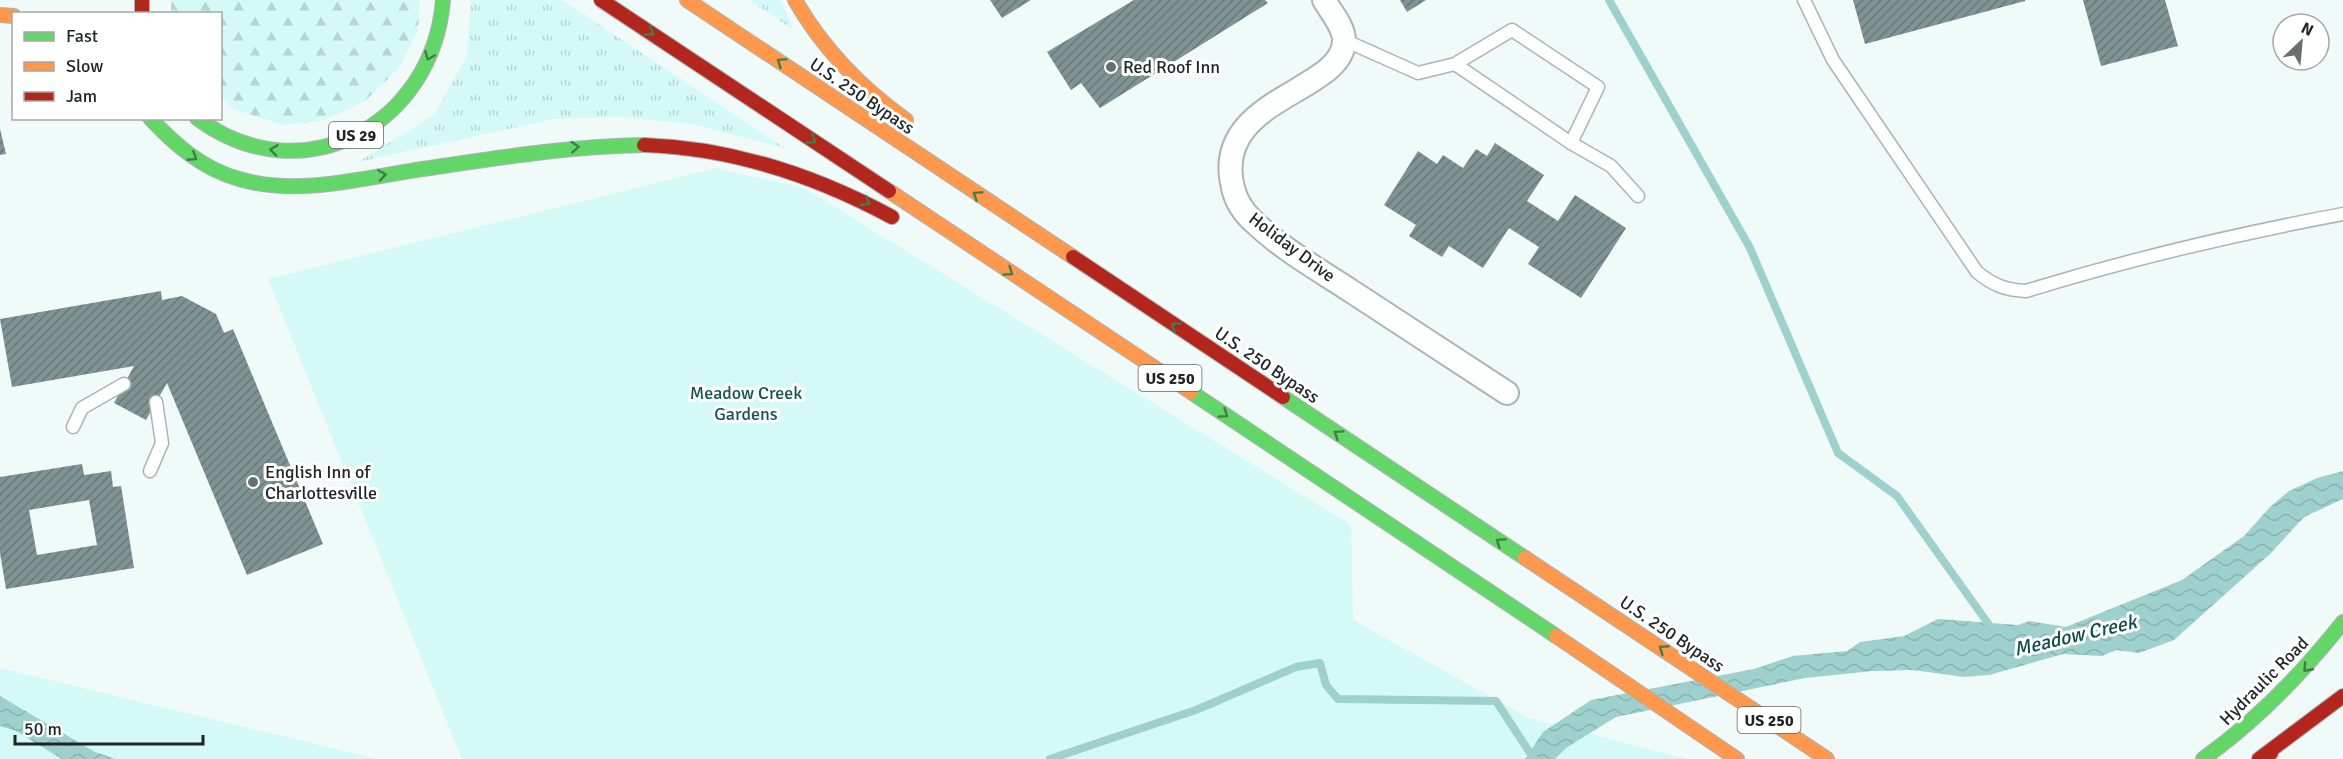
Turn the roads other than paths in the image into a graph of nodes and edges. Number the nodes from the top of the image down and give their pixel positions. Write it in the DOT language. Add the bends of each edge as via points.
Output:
graph roads {
  1 [pos="442,0"];
  2 [pos="601,0"];
  3 [pos="687,0"];
  4 [pos="795,0"];
  5 [pos="1324,0"];
  6 [pos="1804,0"];
  7 [pos="1344,40"];
  8 [pos="1455,64"];
  9 [pos="152,120"];
  10 [pos="200,120"];
  11 [pos="920,129"];
  12 [pos="1571,143"];
  13 [pos="1638,196"];
  14 [pos="2343,214"];
  15 [pos="904,224"];
  16 [pos="1056,229"];
  17 [pos="948,247"];
  18 [pos="982,254"];
  19 [pos="1149,309"];
  20 [pos="124,384"];
  21 [pos="1507,393"];
  22 [pos="156,402"];
  23 [pos="73,427"];
  24 [pos="150,471"];
  25 [pos="2343,622"];
  26 [pos="2343,696"];
  27 [pos="2264,757"];
  28 [pos="1737,759"];
  29 [pos="1827,759"];
  30 [pos="2203,759"];
  1 -- 10 [label="main road, US 29, one-way" via="439,32 427,62 400,102 369,129 310,150 278,151 248,146"];
  2 -- 18 [label="main road, US 250, one-way"];
  19 -- 3 [label="main road, U.S. 250 Bypass / US 250, one-way"];
  4 -- 11 [label="main road" via="833,57 872,96"];
  5 -- 7 [label="street"];
  6 -- 14 [label="lane" via="1833,60 1977,272 1990,284 2026,291 2147,256"];
  7 -- 8 [label="lane" via="1418,73"];
  7 -- 21 [label="street, Holiday Drive" via="1342,56 1334,67 1284,96 1240,134 1231,173 1241,207 1254,223 1318,269"];
  8 -- 12 [label="lane"];
  8 -- 12 [label="lane" via="1512,30 1598,87"];
  9 -- 15 [label="main road, one-way" via="167,138 196,160 254,183 282,186 369,177 563,147 648,145 699,150 786,170 856,196"];
  12 -- 13 [label="lane" via="1611,166"];
  16 -- 19 [label="main road"];
  17 -- 18 [label="main road"];
  18 -- 28 [label="main road, US 250, one-way"];
  29 -- 19 [label="main road, U.S. 250 Bypass / US 250, one-way"];
  20 -- 23 [label="lane" via="82,408"];
  22 -- 24 [label="lane" via="162,443"];
  25 -- 30 [label="main road, Hydraulic Road, one-way" via="2307,669 2235,737"];
  26 -- 27 [label="main road"];
}
